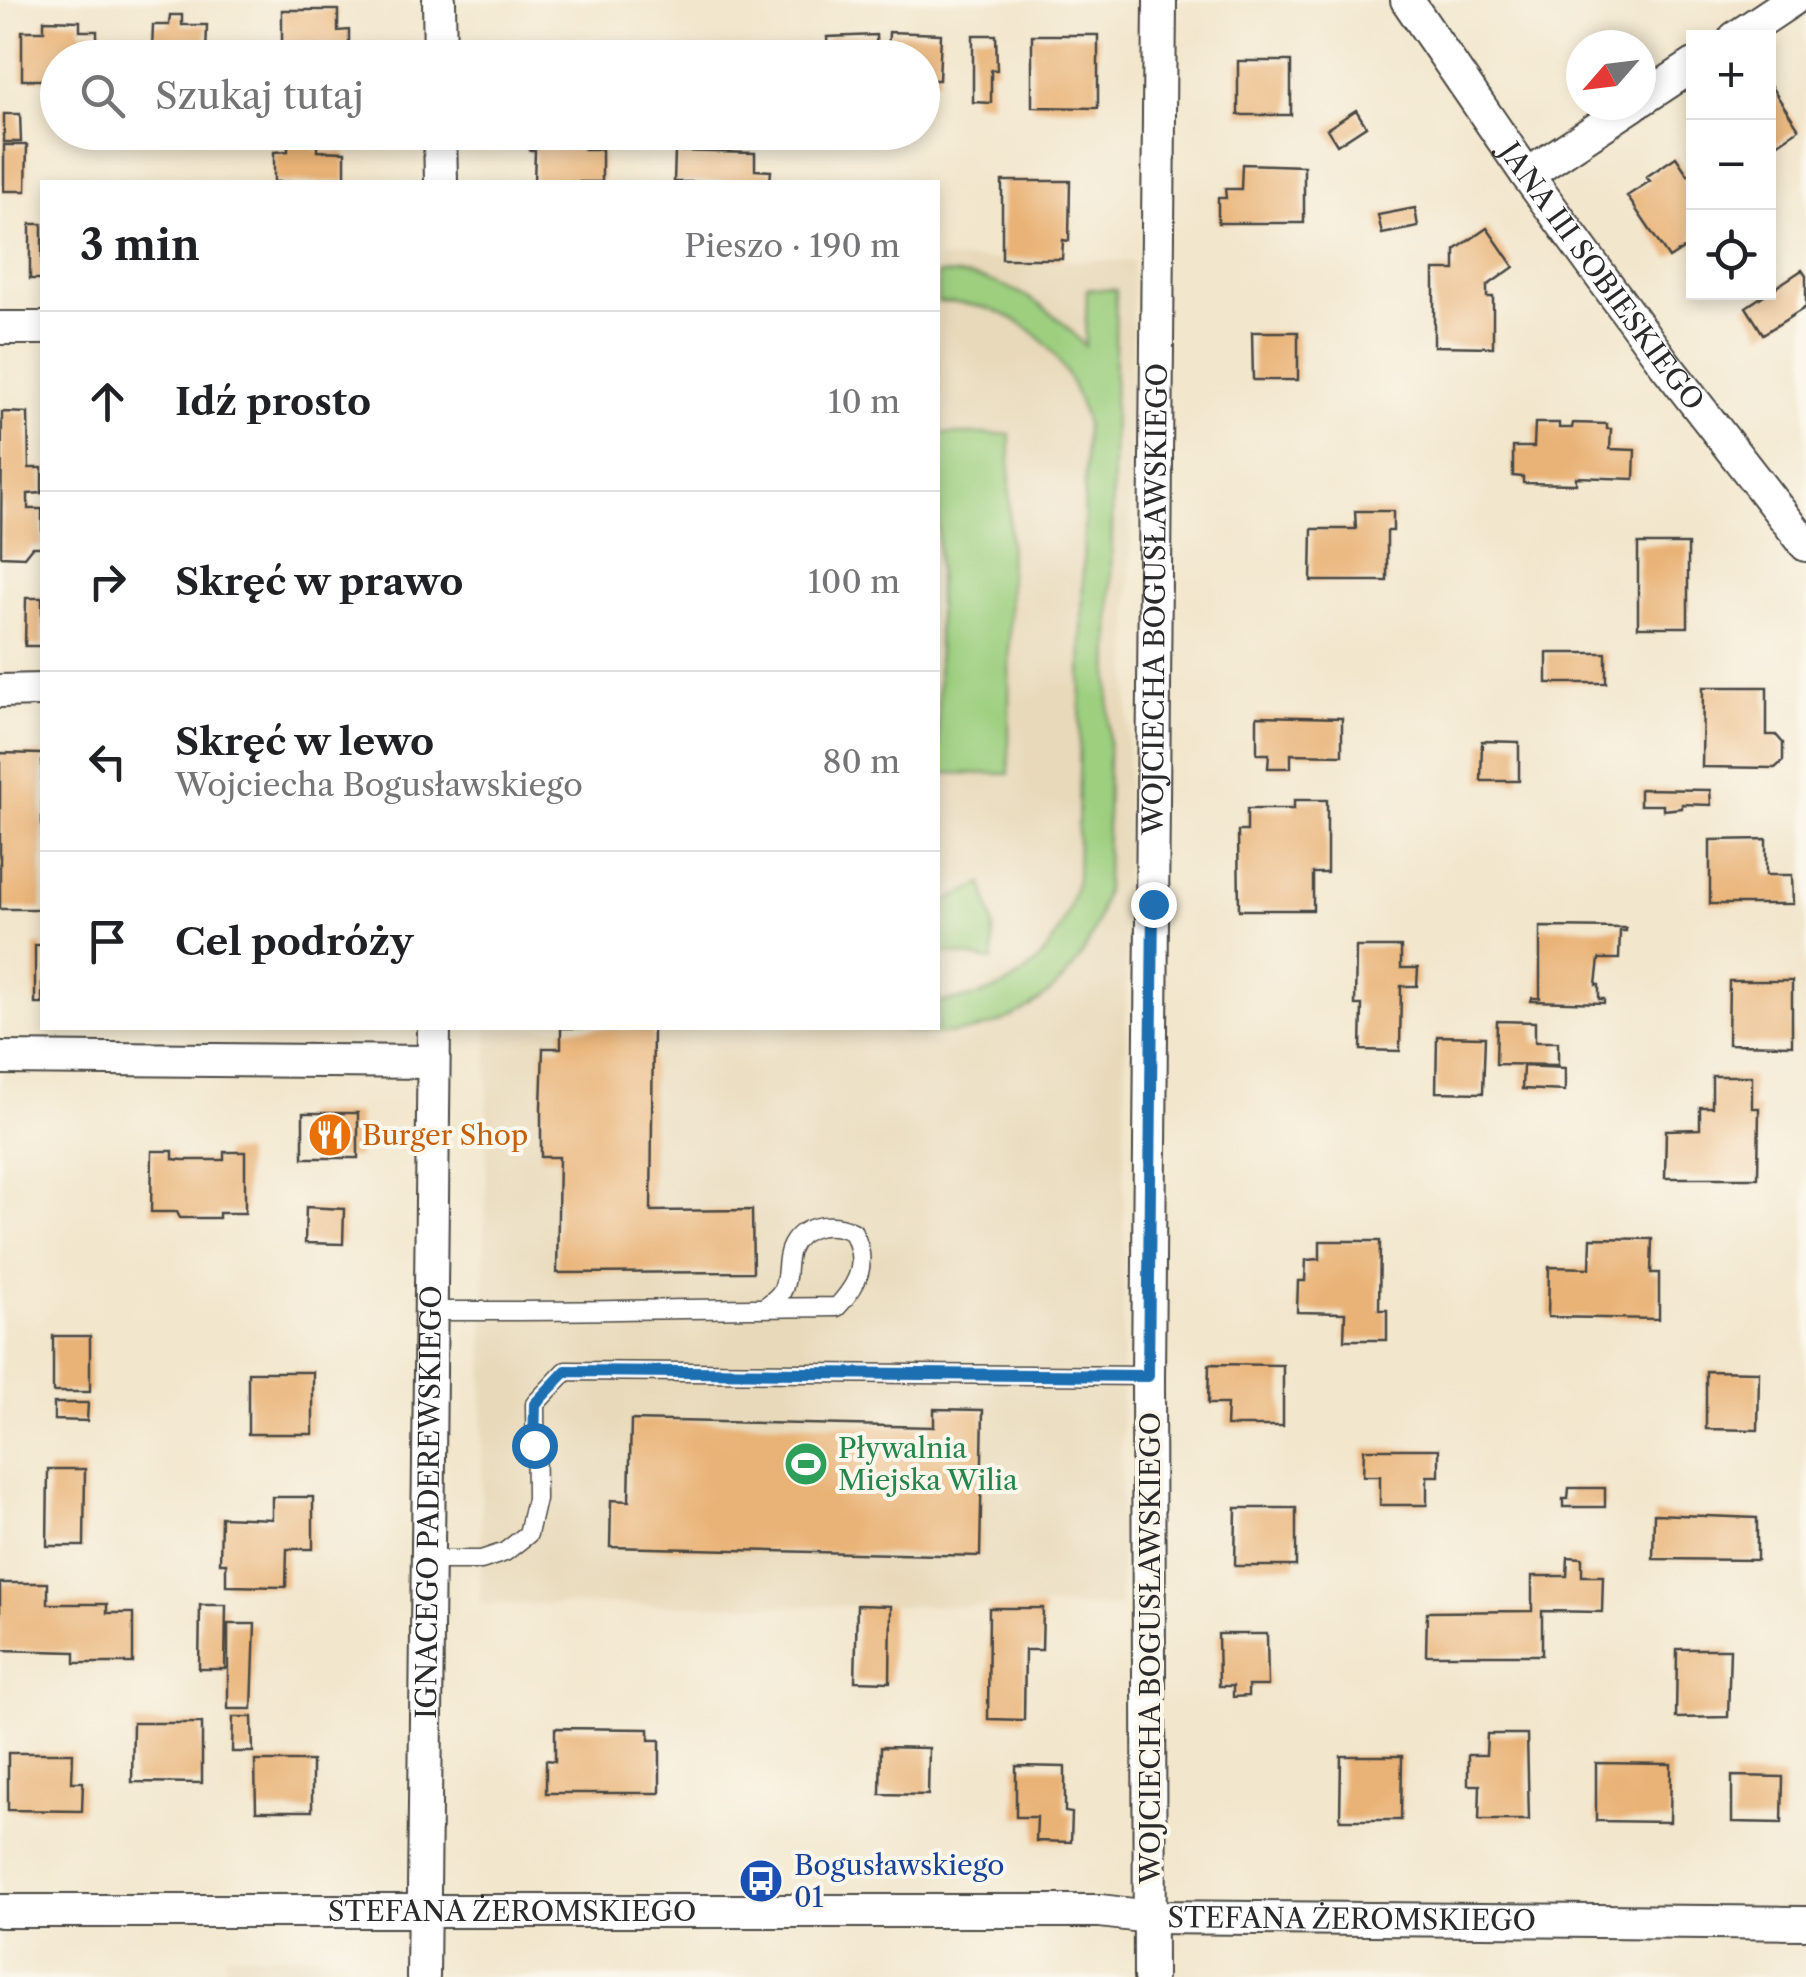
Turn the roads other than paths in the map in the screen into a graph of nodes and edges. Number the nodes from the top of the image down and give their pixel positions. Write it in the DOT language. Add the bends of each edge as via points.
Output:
graph roads {
  1 [pos="439,0"];
  2 [pos="1160,0"];
  3 [pos="1407,0"];
  4 [pos="1792,0"];
  5 [pos="1747,30"];
  6 [pos="440,40"];
  7 [pos="1686,70"];
  8 [pos="1656,90"];
  9 [pos="1610,120"];
  10 [pos="440,150"];
  11 [pos="1526,176"];
  12 [pos="441,180"];
  13 [pos="0,328"];
  14 [pos="40,328"];
  15 [pos="1806,545"];
  16 [pos="0,690"];
  17 [pos="40,690"];
  18 [pos="434,1030"];
  19 [pos="0,1058"];
  20 [pos="433,1062"];
  21 [pos="764,1308"];
  22 [pos="432,1311"];
  23 [pos="1148,1376"];
  24 [pos="429,1560"];
  25 [pos="0,1911"];
  26 [pos="424,1912"];
  27 [pos="1150,1917"];
  28 [pos="1806,1922"];
  29 [pos="423,1977"];
  30 [pos="1150,1977"];
  1 -- 6 [label="street"];
  2 -- 23 [label="street, WOJCIECHA BOGUSŁAWSKIEGO"];
  3 -- 11 [label="street, JANA III SOBIESKIEGO"];
  4 -- 5 [label="street"];
  7 -- 8 [label="street"];
  9 -- 11 [label="street"];
  10 -- 12 [label="street"];
  11 -- 15 [label="street, JANA III SOBIESKIEGO"];
  13 -- 14 [label="street"];
  16 -- 17 [label="street"];
  18 -- 20 [label="street, IGNACEGO PADEREWSKIEGO"];
  19 -- 20 [label="street"];
  20 -- 22 [label="street, IGNACEGO PADEREWSKIEGO"];
  21 -- 21 [label="lane" via="837,1307 853,1290 861,1264 854,1232 830,1225 800,1235 789,1252 782,1291"];
  21 -- 22 [label="lane"];
  22 -- 24 [label="street, IGNACEGO PADEREWSKIEGO"];
  23 -- 24 [label="lane" via="566,1371 535,1404 536,1499 528,1534 506,1552 481,1560"];
  23 -- 27 [label="street, WOJCIECHA BOGUSŁAWSKIEGO"];
  24 -- 26 [label="street, IGNACEGO PADEREWSKIEGO"];
  25 -- 26 [label="street, STEFANA ŻEROMSKIEGO"];
  26 -- 27 [label="street, STEFANA ŻEROMSKIEGO" via="1100,1911"];
  26 -- 29 [label="street, IGNACEGO PADEREWSKIEGO"];
  27 -- 28 [label="street, STEFANA ŻEROMSKIEGO"];
  27 -- 30 [label="street, WOJCIECHA BOGUSŁAWSKIEGO"];
}
